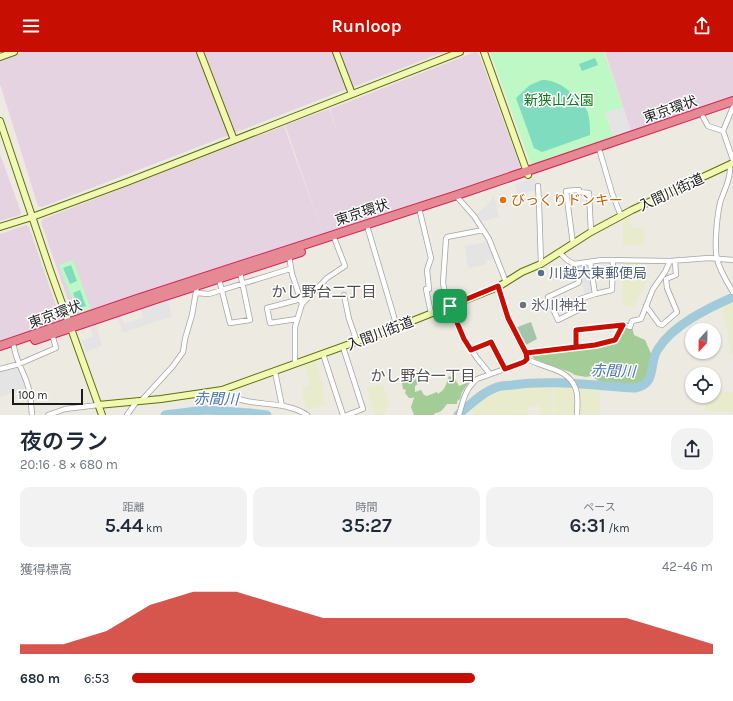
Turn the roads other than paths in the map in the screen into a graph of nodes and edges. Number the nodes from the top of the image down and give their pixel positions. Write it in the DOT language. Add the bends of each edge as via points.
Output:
graph roads {
  1 [pos="14,52"];
  2 [pos="200,52"];
  3 [pos="336,52"];
  4 [pos="460,52"];
  5 [pos="484,52"];
  6 [pos="0,57"];
  7 [pos="352,94"];
  8 [pos="733,102"];
  9 [pos="733,107"];
  10 [pos="703,117"];
  11 [pos="0,121"];
  12 [pos="723,131"];
  13 [pos="234,140"];
  14 [pos="600,152"];
  15 [pos="732,163"];
  16 [pos="528,173"];
  17 [pos="538,186"];
  18 [pos="458,198"];
  19 [pos="420,212"];
  20 [pos="621,216"];
  21 [pos="32,217"];
  22 [pos="0,227"];
  23 [pos="368,229"];
  24 [pos="483,230"];
  25 [pos="591,232"];
  26 [pos="335,240"];
  27 [pos="573,244"];
  28 [pos="559,252"];
  29 [pos="289,256"];
  30 [pos="717,258"];
  31 [pos="613,260"];
  32 [pos="733,260"];
  33 [pos="672,261"];
  34 [pos="590,262"];
  35 [pos="541,264"];
  36 [pos="574,264"];
  37 [pos="290,269"];
  38 [pos="240,272"];
  39 [pos="219,279"];
  40 [pos="506,282"];
  41 [pos="244,284"];
  42 [pos="498,286"];
  43 [pos="196,289"];
  44 [pos="222,290"];
  45 [pos="733,292"];
  46 [pos="595,294"];
  47 [pos="344,295"];
  48 [pos="301,302"];
  49 [pos="449,306"];
  50 [pos="646,306"];
  51 [pos="431,313"];
  52 [pos="297,319"];
  53 [pos="70,325"];
  54 [pos="623,325"];
  55 [pos="397,327"];
  56 [pos="52,334"];
  57 [pos="356,342"];
  58 [pos="0,346"];
  59 [pos="14,347"];
  60 [pos="343,347"];
  61 [pos="576,347"];
  62 [pos="471,350"];
  63 [pos="0,352"];
  64 [pos="526,353"];
  65 [pos="323,354"];
  66 [pos="527,359"];
  67 [pos="19,364"];
  68 [pos="295,364"];
  69 [pos="0,369"];
  70 [pos="505,369"];
  71 [pos="275,372"];
  72 [pos="490,374"];
  73 [pos="222,390"];
  74 [pos="139,401"];
  75 [pos="98,405"];
  76 [pos="282,406"];
  77 [pos="460,413"];
  78 [pos="50,414"];
  79 [pos="32,415"];
  80 [pos="102,415"];
  81 [pos="127,415"];
  82 [pos="307,415"];
  83 [pos="343,415"];
  84 [pos="347,415"];
  85 [pos="577,415"];
  1 -- 6 [label="street"];
  2 -- 13 [label="street"];
  3 -- 7 [label="street"];
  4 -- 7 [label="street"];
  5 -- 16 [label="street"];
  7 -- 13 [label="street"];
  8 -- 16 [label="highway, 東京環状"];
  9 -- 10 [label="highway, 東京環状"];
  9 -- 12 [label="street"];
  10 -- 12 [label="street" via="708,126"];
  10 -- 14 [label="highway, 東京環状"];
  11 -- 21 [label="street"];
  12 -- 15 [label="street"];
  13 -- 21 [label="street"];
  14 -- 16 [label="highway, 東京環状"];
  14 -- 20 [label="street"];
  15 -- 20 [label="street, 入間川街道"];
  15 -- 30 [label="street" via="719,210"];
  16 -- 18 [label="highway, 東京環状"];
  16 -- 53 [label="highway, 東京環状"];
  17 -- 35 [label="street"];
  18 -- 19 [label="highway, 東京環状"];
  18 -- 24 [label="street"];
  19 -- 23 [label="highway, 東京環状"];
  19 -- 51 [label="street" via="432,258 427,267 429,289 426,289"];
  20 -- 25 [label="street, 入間川街道"];
  21 -- 22 [label="street"];
  21 -- 53 [label="street"];
  23 -- 26 [label="highway, 東京環状"];
  23 -- 55 [label="street"];
  24 -- 40 [label="street"];
  24 -- 49 [label="street" via="446,239 443,283"];
  25 -- 27 [label="street, 入間川街道"];
  25 -- 27 [label="street" via="589,193 566,190"];
  26 -- 29 [label="highway, 東京環状"];
  26 -- 48 [label="street" via="345,266 327,278"];
  27 -- 28 [label="street, 入間川街道"];
  28 -- 35 [label="street, 入間川街道"];
  28 -- 36 [label="street"];
  29 -- 37 [label="street"];
  29 -- 38 [label="highway, 東京環状"];
  30 -- 32 [label="street"];
  30 -- 33 [label="street"];
  30 -- 45 [label="street"];
  31 -- 33 [label="street"];
  31 -- 34 [label="street"];
  31 -- 46 [label="street" via="612,289"];
  33 -- 50 [label="street" via="653,289"];
  33 -- 50 [label="street" via="676,275 666,279 677,312 662,325"];
  34 -- 36 [label="street"];
  34 -- 46 [label="street"];
  35 -- 40 [label="street, 入間川街道"];
  36 -- 46 [label="street" via="578,283 548,297 558,320 580,309 577,300"];
  37 -- 41 [label="street"];
  37 -- 48 [label="street"];
  38 -- 39 [label="highway, 東京環状"];
  38 -- 41 [label="street"];
  39 -- 43 [label="highway, 東京環状"];
  39 -- 44 [label="street"];
  40 -- 42 [label="street, 入間川街道"];
  41 -- 44 [label="street"];
  41 -- 44 [label="street" via="250,320 230,324"];
  42 -- 49 [label="street, 入間川街道"];
  42 -- 64 [label="street" via="508,318"];
  43 -- 44 [label="street" via="209,294"];
  43 -- 53 [label="highway, 東京環状"];
  43 -- 74 [label="street" via="183,352"];
  47 -- 57 [label="street"];
  48 -- 52 [label="street"];
  48 -- 52 [label="street" via="267,308 270,323"];
  49 -- 51 [label="street, 入間川街道"];
  49 -- 62 [label="street"];
  50 -- 54 [label="street" via="641,319 632,321 630,327"];
  51 -- 55 [label="street, 入間川街道"];
  52 -- 68 [label="street" via="294,327"];
  53 -- 56 [label="highway, 東京環状"];
  53 -- 58 [label="highway, 東京環状"];
  53 -- 75 [label="street"];
  54 -- 61 [label="street" via="615,340"];
  54 -- 61 [label="street" via="576,330"];
  55 -- 57 [label="street, 入間川街道"];
  56 -- 59 [label="highway, 東京環状"];
  56 -- 67 [label="street" via="56,348"];
  57 -- 60 [label="street, 入間川街道"];
  59 -- 63 [label="highway, 東京環状"];
  59 -- 67 [label="street"];
  60 -- 65 [label="street, 入間川街道"];
  60 -- 84 [label="street" via="363,409"];
  61 -- 64 [label="street"];
  62 -- 70 [label="street" via="491,342"];
  62 -- 72 [label="street"];
  64 -- 66 [label="street"];
  65 -- 68 [label="street, 入間川街道"];
  65 -- 83 [label="street"];
  66 -- 70 [label="street"];
  66 -- 85 [label="street" via="564,372 575,387"];
  67 -- 69 [label="street"];
  67 -- 79 [label="street" via="29,390"];
  68 -- 71 [label="street, 入間川街道"];
  70 -- 72 [label="street"];
  71 -- 73 [label="street, 入間川街道"];
  71 -- 76 [label="street"];
  72 -- 77 [label="street" via="471,384 464,396"];
  73 -- 74 [label="street, 入間川街道"];
  73 -- 76 [label="street" via="240,400"];
  74 -- 75 [label="street, 入間川街道"];
  74 -- 81 [label="street"];
  75 -- 78 [label="street, 入間川街道" via="65,409"];
  75 -- 80 [label="street"];
  76 -- 82 [label="street"];
}
